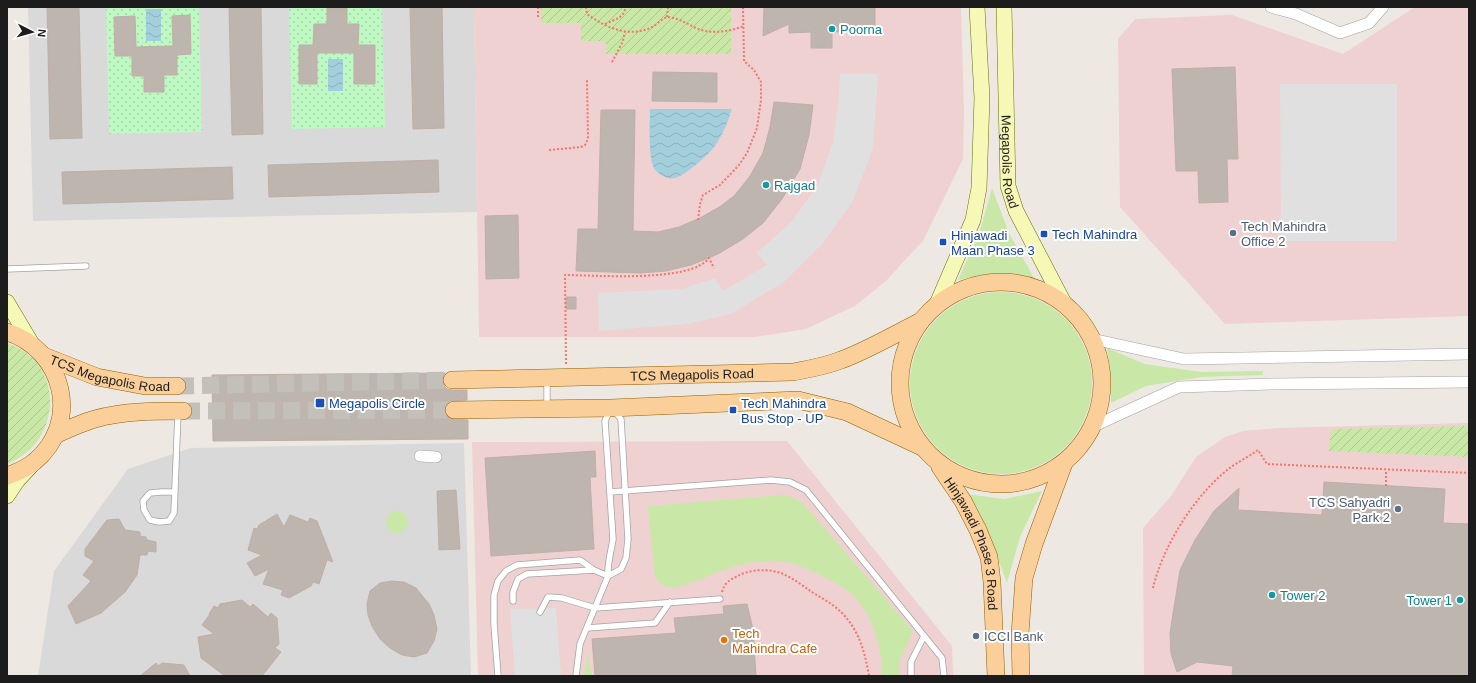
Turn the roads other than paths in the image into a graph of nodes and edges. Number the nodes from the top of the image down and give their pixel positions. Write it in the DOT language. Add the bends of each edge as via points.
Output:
graph roads {
  1 [pos="977,7"];
  2 [pos="1004,7"];
  3 [pos="1271,7"];
  4 [pos="1383,7"];
  5 [pos="86,266"];
  6 [pos="7,268"];
  7 [pos="7,302"];
  8 [pos="937,304"];
  9 [pos="1064,304"];
  10 [pos="921,320"];
  11 [pos="7,332"];
  12 [pos="1092,339"];
  13 [pos="32,344"];
  14 [pos="1469,354"];
  15 [pos="44,356"];
  16 [pos="546,378"];
  17 [pos="452,380"];
  18 [pos="1469,382"];
  19 [pos="177,386"];
  20 [pos="611,408"];
  21 [pos="547,409"];
  22 [pos="454,410"];
  23 [pos="181,411"];
  24 [pos="1092,427"];
  25 [pos="55,435"];
  26 [pos="922,447"];
  27 [pos="420,456"];
  28 [pos="436,457"];
  29 [pos="34,462"];
  30 [pos="1064,463"];
  31 [pos="938,464"];
  32 [pos="7,476"];
  33 [pos="626,490"];
  34 [pos="175,492"];
  35 [pos="610,492"];
  36 [pos="7,496"];
  37 [pos="594,570"];
  38 [pos="608,576"];
  39 [pos="720,599"];
  40 [pos="513,601"];
  41 [pos="670,602"];
  42 [pos="595,608"];
  43 [pos="540,612"];
  44 [pos="587,628"];
  45 [pos="924,636"];
  46 [pos="498,676"];
  47 [pos="576,676"];
  48 [pos="912,676"];
  49 [pos="944,676"];
  50 [pos="996,676"];
  51 [pos="1021,676"];
  1 -- 8 [label="street, Megapolis Road" via="982,98 979,188 973,220"];
  2 -- 9 [label="street, Megapolis Road" via="1008,186 1016,211"];
  3 -- 4 [label="street" via="1296,14 1340,33 1369,23"];
  5 -- 6 [label="lane"];
  7 -- 13 [label="street"];
  8 -- 9 [label="main road" via="957,292 978,284 1000,282 1023,284 1044,291"];
  8 -- 10 [label="main road"];
  9 -- 12 [label="main road" via="1080,320"];
  10 -- 16 [label="main road, TCS Megapolis Road" via="840,361 793,372"];
  10 -- 26 [label="main road" via="904,354 900,384 902,407 910,428"];
  11 -- 13 [label="main road" via="18,335"];
  12 -- 14 [label="street" via="1184,359"];
  12 -- 24 [label="main road" via="1100,360 1102,383 1100,406"];
  13 -- 15 [label="main road"];
  15 -- 19 [label="main road, TCS Megapolis Road" via="98,378 145,386"];
  15 -- 25 [label="main road" via="54,370 60,386 62,402"];
  16 -- 17 [label="main road, TCS Megapolis Road"];
  16 -- 21 [label="lane"];
  18 -- 24 [label="street" via="1179,387"];
  20 -- 21 [label="main road"];
  20 -- 26 [label="main road" via="798,400 848,412"];
  20 -- 33 [label="lane" via="621,419"];
  20 -- 35 [label="lane" via="605,421"];
  21 -- 22 [label="main road"];
  23 -- 25 [label="main road, TCS Megapolis Road" via="135,412 97,418"];
  23 -- 34 [label="lane"];
  24 -- 30 [label="main road" via="1080,446"];
  25 -- 29 [label="main road" via="46,450"];
  26 -- 31 [label="main road"];
  27 -- 28 [label="street"];
  29 -- 32 [label="main road"];
  29 -- 36 [label="street"];
  30 -- 31 [label="main road" via="1038,478 1001,485 979,483 957,476"];
  30 -- 51 [label="main road" via="1024,578 1020,634"];
  31 -- 50 [label="main road, Hinjawadi Phase 3 Road" via="963,501 989,557"];
  33 -- 35 [label="lane"];
  33 -- 38 [label="lane" via="626,558 621,569"];
  33 -- 45 [label="lane" via="770,480 790,482 806,490"];
  34 -- 34 [label="lane" via="172,518 159,522 150,520 144,510 143,501 150,494"];
  35 -- 38 [label="lane" via="613,539 607,565"];
  37 -- 38 [label="lane"];
  37 -- 40 [label="lane" via="527,574 518,579"];
  37 -- 46 [label="lane" via="580,560 517,565 506,571 498,581 494,595"];
  38 -- 42 [label="lane"];
  39 -- 41 [label="lane"];
  41 -- 42 [label="lane"];
  41 -- 44 [label="lane" via="655,624"];
  42 -- 43 [label="lane" via="562,598 548,597"];
  42 -- 44 [label="lane"];
  44 -- 47 [label="lane" via="580,644"];
  45 -- 48 [label="lane" via="911,662"];
  45 -- 49 [label="lane" via="942,658"];
}
